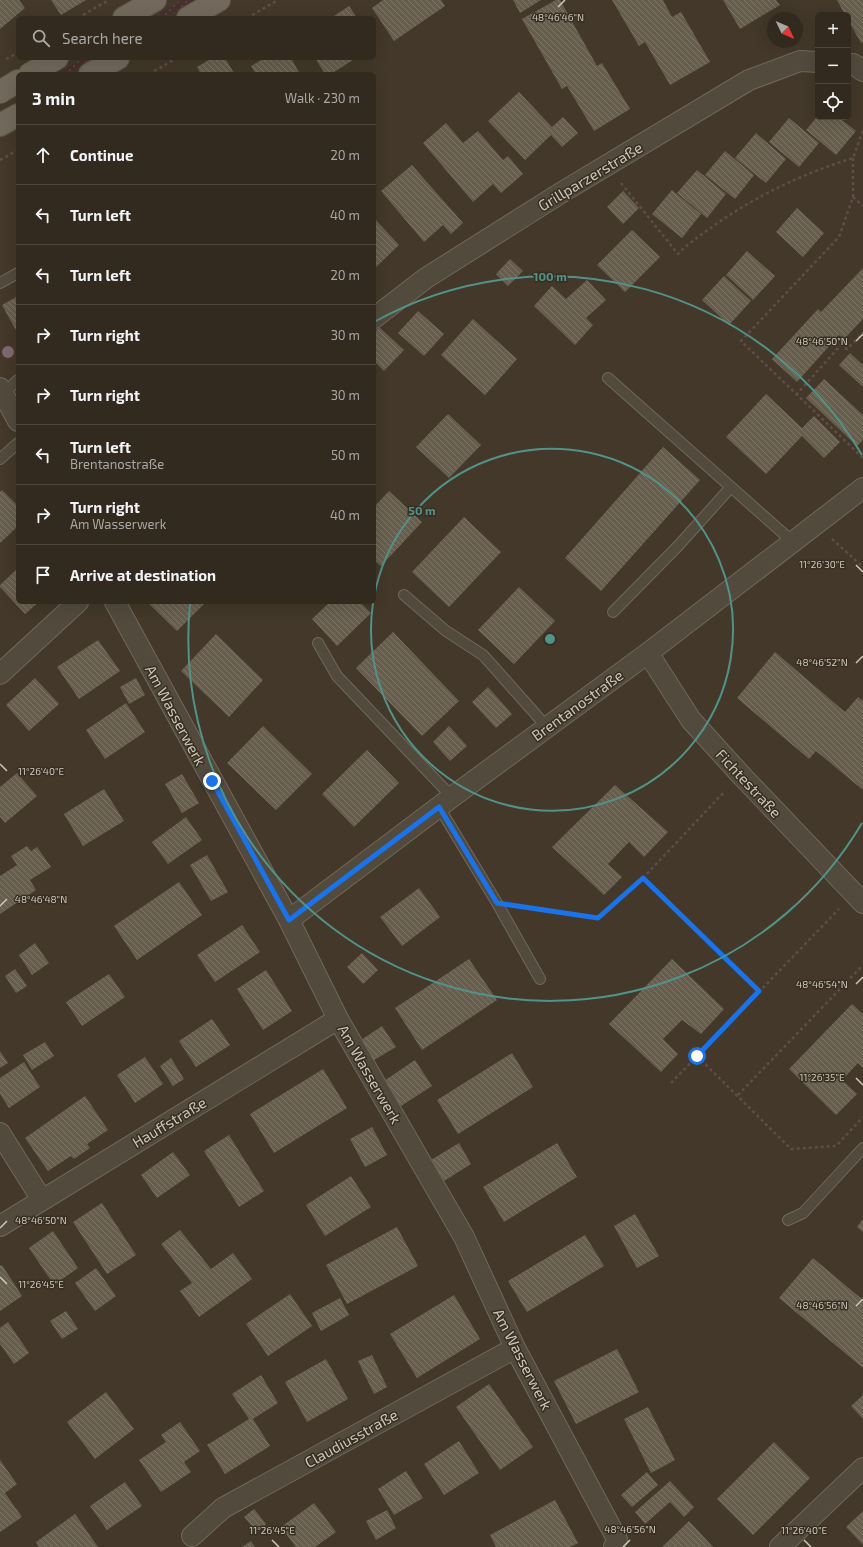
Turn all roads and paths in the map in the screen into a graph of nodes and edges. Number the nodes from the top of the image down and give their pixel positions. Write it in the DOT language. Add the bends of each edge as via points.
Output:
graph roads {
  1 [pos="109,0"];
  2 [pos="155,0"];
  3 [pos="219,0"];
  4 [pos="278,0"];
  5 [pos="81,16"];
  6 [pos="127,16"];
  7 [pos="191,16"];
  8 [pos="250,16"];
  9 [pos="16,53"];
  10 [pos="54,60"];
  11 [pos="114,60"];
  12 [pos="174,60"];
  13 [pos="815,62"];
  14 [pos="0,63"];
  15 [pos="851,64"];
  16 [pos="863,71"];
  17 [pos="33,72"];
  18 [pos="94,72"];
  19 [pos="152,72"];
  20 [pos="16,82"];
  21 [pos="0,92"];
  22 [pos="16,116"];
  23 [pos="0,125"];
  24 [pos="863,130"];
  25 [pos="16,151"];
  26 [pos="853,158"];
  27 [pos="0,160"];
  28 [pos="608,165"];
  29 [pos="853,197"];
  30 [pos="863,206"];
  31 [pos="16,274"];
  32 [pos="0,283"];
  33 [pos="376,316"];
  34 [pos="863,333"];
  35 [pos="608,378"];
  36 [pos="16,381"];
  37 [pos="2,391"];
  38 [pos="796,395"];
  39 [pos="16,417"];
  40 [pos="16,445"];
  41 [pos="863,458"];
  42 [pos="0,459"];
  43 [pos="731,487"];
  44 [pos="863,488"];
  45 [pos="816,524"];
  46 [pos="793,542"];
  47 [pos="863,567"];
  48 [pos="404,595"];
  49 [pos="76,604"];
  50 [pos="116,604"];
  51 [pos="614,612"];
  52 [pos="318,643"];
  53 [pos="648,653"];
  54 [pos="0,674"];
  55 [pos="547,727"];
  56 [pos="741,775"];
  57 [pos="445,802"];
  58 [pos="643,878"];
  59 [pos="858,899"];
  60 [pos="497,903"];
  61 [pos="289,920"];
  62 [pos="863,965"];
  63 [pos="540,979"];
  64 [pos="759,991"];
  65 [pos="338,1019"];
  66 [pos="697,1056"];
  67 [pos="671,1083"];
  68 [pos="738,1095"];
  69 [pos="863,1117"];
  70 [pos="0,1133"];
  71 [pos="863,1148"];
  72 [pos="42,1200"];
  73 [pos="788,1220"];
  74 [pos="0,1226"];
  75 [pos="515,1348"];
  76 [pos="863,1468"];
  77 [pos="192,1536"];
  78 [pos="614,1547"];
  79 [pos="780,1547"];
  1 -- 5 [label="path"];
  2 -- 6 [label="main road"];
  3 -- 7 [label="main road"];
  4 -- 8 [label="path"];
  9 -- 14 [label="path"];
  10 -- 17 [label="main road"];
  11 -- 18 [label="main road"];
  12 -- 19 [label="path"];
  13 -- 28 [label="street, Grillparzerstraße" via="800,61 750,80"];
  15 -- 16 [label="street"];
  20 -- 21 [label="main road"];
  22 -- 23 [label="main road"];
  24 -- 26 [label="path"];
  25 -- 27 [label="path"];
  26 -- 28 [label="path" via="818,169 736,210 678,254"];
  26 -- 29 [label="path"];
  28 -- 33 [label="street, Grillparzerstraße" via="426,278"];
  29 -- 30 [label="path"];
  29 -- 38 [label="path" via="839,237 740,342"];
  31 -- 32 [label="lane"];
  34 -- 38 [label="path" via="847,349 841,345"];
  35 -- 43 [label="lane"];
  36 -- 37 [label="lane"];
  37 -- 39 [label="street"];
  38 -- 41 [label="path"];
  40 -- 42 [label="lane"];
  43 -- 46 [label="lane"];
  43 -- 51 [label="lane"];
  44 -- 45 [label="street, Brentanostraße"];
  45 -- 46 [label="street, Brentanostraße"];
  45 -- 47 [label="path"];
  46 -- 53 [label="street, Brentanostraße"];
  48 -- 55 [label="lane" via="446,631 483,655"];
  49 -- 54 [label="street"];
  50 -- 61 [label="street, Am Wasserwerk"];
  52 -- 57 [label="lane" via="337,676"];
  53 -- 55 [label="street, Brentanostraße"];
  53 -- 56 [label="street, Fichtestraße" via="691,720"];
  55 -- 57 [label="street, Brentanostraße"];
  56 -- 58 [label="path"];
  56 -- 59 [label="street, Fichtestraße"];
  57 -- 60 [label="lane"];
  57 -- 61 [label="street, Brentanostraße"];
  58 -- 60 [label="path" via="598,918"];
  58 -- 64 [label="path"];
  59 -- 64 [label="path"];
  60 -- 63 [label="lane"];
  61 -- 65 [label="street, Am Wasserwerk"];
  62 -- 68 [label="path"];
  64 -- 66 [label="path"];
  65 -- 72 [label="street, Hauffstraße"];
  65 -- 75 [label="street, Am Wasserwerk" via="464,1237"];
  66 -- 67 [label="path"];
  66 -- 68 [label="path"];
  68 -- 69 [label="path" via="791,1149 836,1146"];
  70 -- 72 [label="street"];
  71 -- 73 [label="lane" via="803,1214"];
  72 -- 74 [label="street, Hauffstraße"];
  75 -- 77 [label="street, Claudiusstraße" via="222,1508"];
  75 -- 78 [label="street, Am Wasserwerk" via="618,1539"];
  76 -- 79 [label="street"];
}
